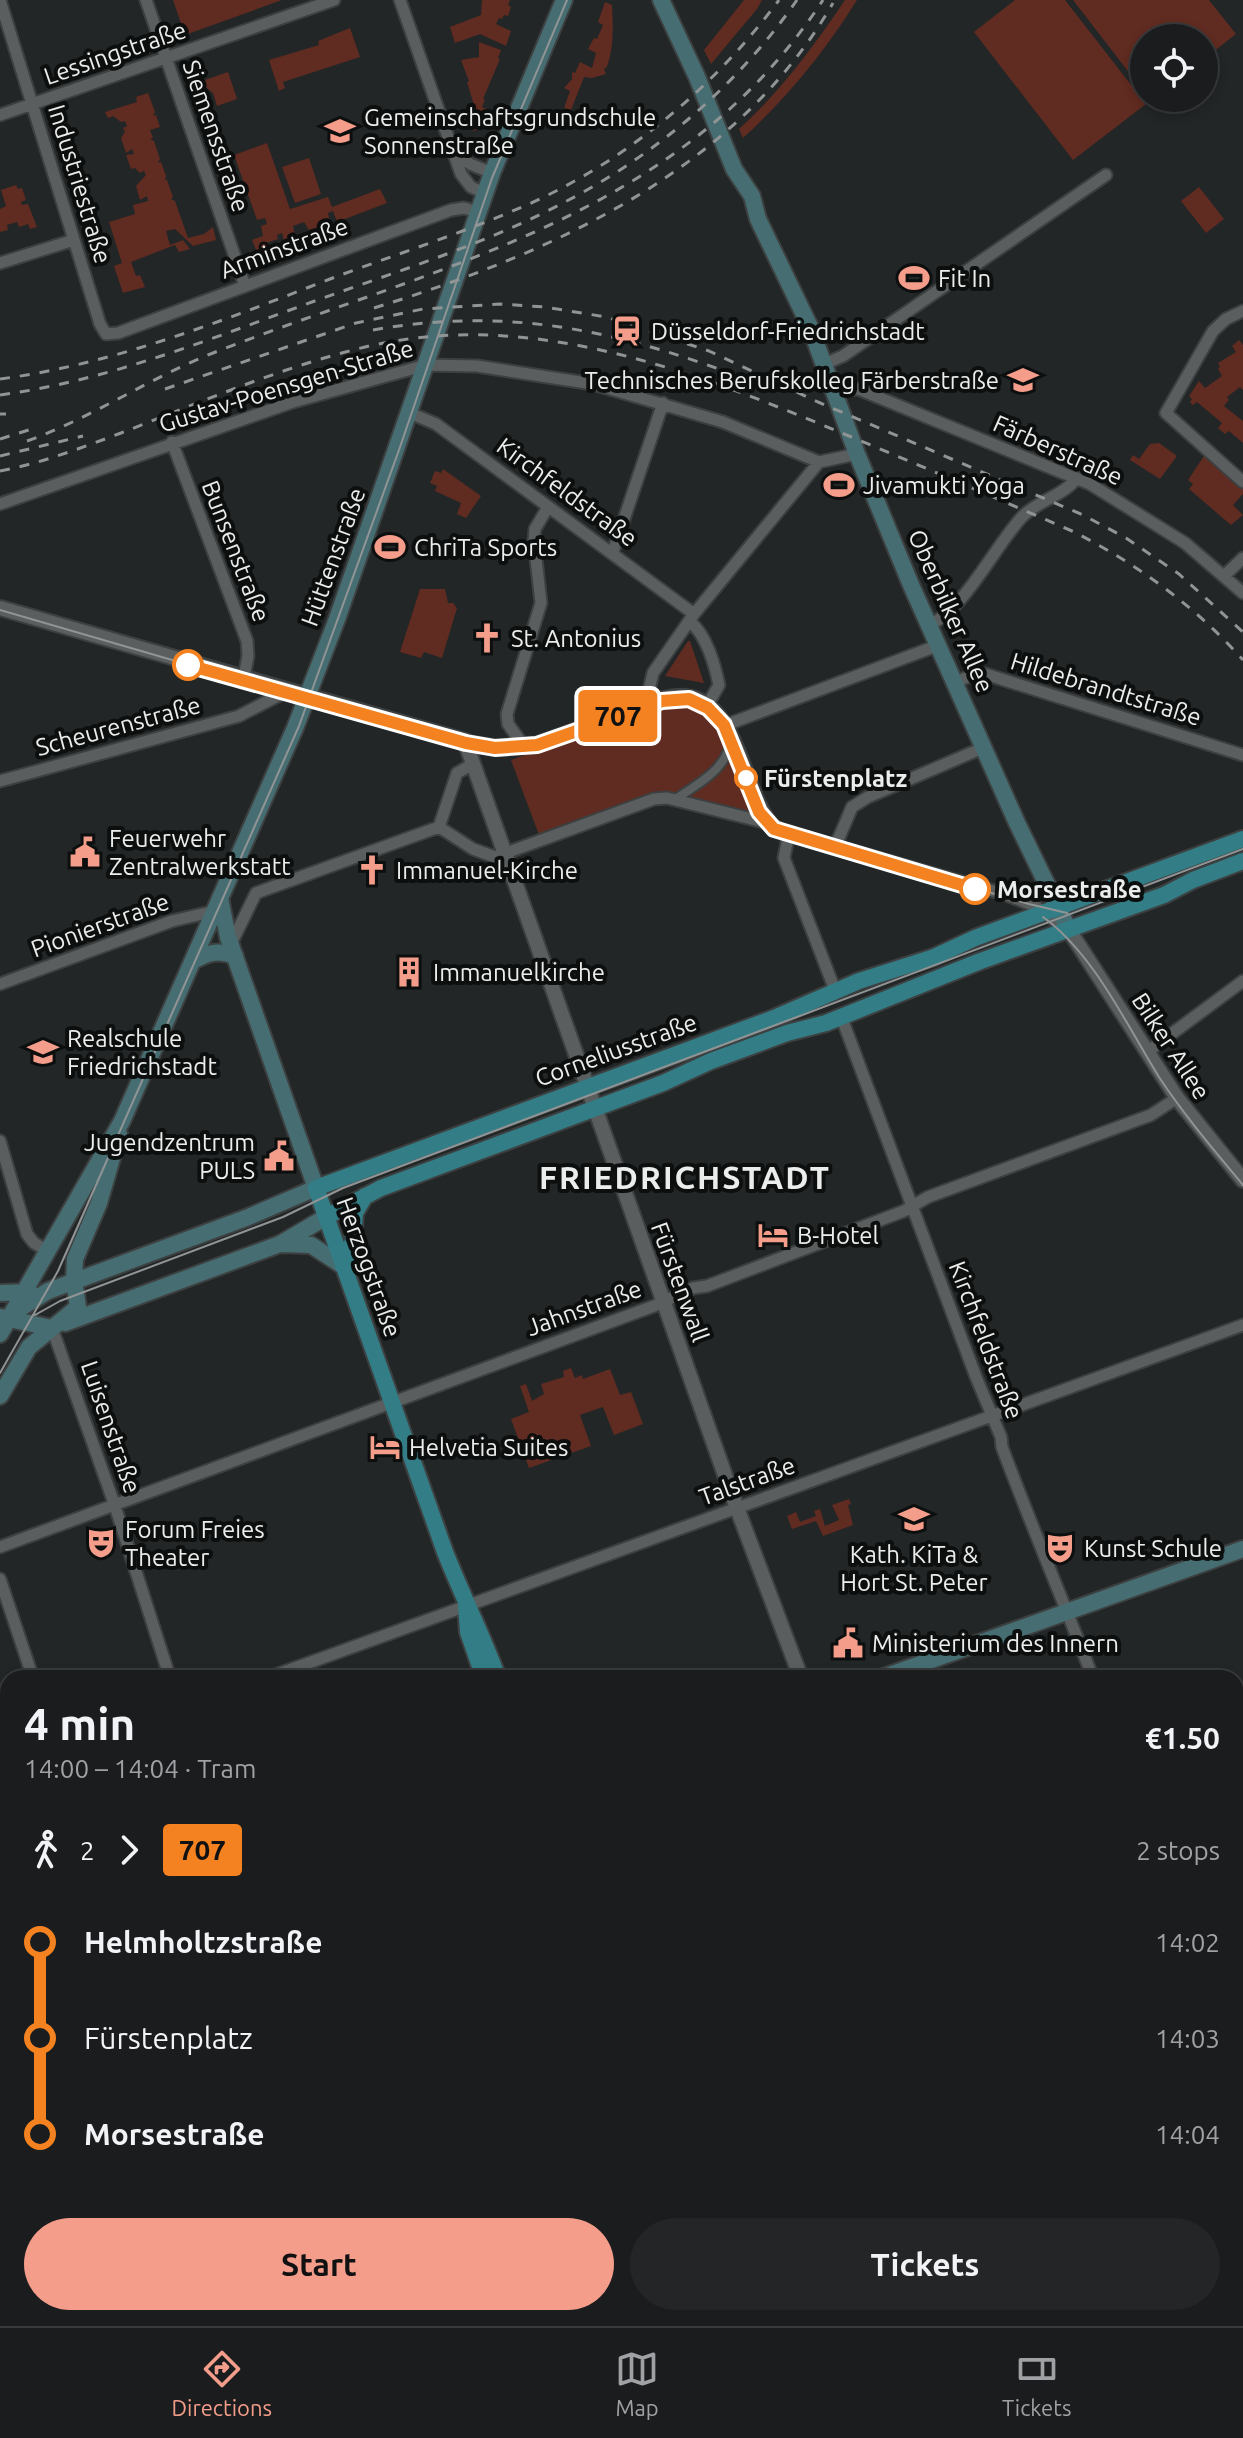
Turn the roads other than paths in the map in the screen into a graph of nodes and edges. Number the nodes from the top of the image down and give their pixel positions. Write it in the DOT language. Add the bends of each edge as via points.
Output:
graph roads {
  1 [pos="0,0"];
  2 [pos="146,0"];
  3 [pos="334,0"];
  4 [pos="400,0"];
  5 [pos="564,0"];
  6 [pos="661,0"];
  7 [pos="166,58"];
  8 [pos="33,104"];
  9 [pos="0,115"];
  10 [pos="455,151"];
  11 [pos="492,173"];
  12 [pos="1106,175"];
  13 [pos="485,193"];
  14 [pos="478,212"];
  15 [pos="74,240"];
  16 [pos="0,263"];
  17 [pos="245,286"];
  18 [pos="1243,311"];
  19 [pos="106,334"];
  20 [pos="824,364"];
  21 [pos="426,365"];
  22 [pos="834,391"];
  23 [pos="663,403"];
  24 [pos="410,413"];
  25 [pos="172,442"];
  26 [pos="857,454"];
  27 [pos="819,462"];
  28 [pos="1077,478"];
  29 [pos="1243,482"];
  30 [pos="0,504"];
  31 [pos="548,507"];
  32 [pos="613,552"];
  33 [pos="1243,558"];
  34 [pos="1224,576"];
  35 [pos="1243,593"];
  36 [pos="0,608"];
  37 [pos="692,618"];
  38 [pos="929,625"];
  39 [pos="939,645"];
  40 [pos="244,677"];
  41 [pos="956,682"];
  42 [pos="289,690"];
  43 [pos="309,696"];
  44 [pos="708,704"];
  45 [pos="635,708"];
  46 [pos="729,730"];
  47 [pos="465,741"];
  48 [pos="523,745"];
  49 [pos="985,747"];
  50 [pos="1243,755"];
  51 [pos="473,764"];
  52 [pos="0,781"];
  53 [pos="674,800"];
  54 [pos="772,824"];
  55 [pos="439,827"];
  56 [pos="789,833"];
  57 [pos="1243,839"];
  58 [pos="835,847"];
  59 [pos="505,854"];
  60 [pos="1243,861"];
  61 [pos="1004,894"];
  62 [pos="218,904"];
  63 [pos="1050,910"];
  64 [pos="1009,926"];
  65 [pos="1069,930"];
  66 [pos="228,951"];
  67 [pos="193,961"];
  68 [pos="885,972"];
  69 [pos="1243,981"];
  70 [pos="0,984"];
  71 [pos="835,990"];
  72 [pos="879,1000"];
  73 [pos="843,1022"];
  74 [pos="1147,1052"];
  75 [pos="586,1086"];
  76 [pos="1177,1098"];
  77 [pos="594,1108"];
  78 [pos="122,1121"];
  79 [pos="0,1141"];
  80 [pos="1243,1180"];
  81 [pos="316,1188"];
  82 [pos="365,1196"];
  83 [pos="912,1206"];
  84 [pos="326,1217"];
  85 [pos="280,1244"];
  86 [pos="48,1251"];
  87 [pos="343,1266"];
  88 [pos="74,1281"];
  89 [pos="48,1291"];
  90 [pos="24,1292"];
  91 [pos="0,1293"];
  92 [pos="663,1301"];
  93 [pos="5,1321"];
  94 [pos="1243,1325"];
  95 [pos="52,1328"];
  96 [pos="0,1396"];
  97 [pos="391,1402"];
  98 [pos="992,1414"];
  99 [pos="115,1506"];
  100 [pos="737,1508"];
  101 [pos="0,1547"];
  102 [pos="1243,1549"];
  103 [pos="0,1579"];
  104 [pos="466,1605"];
  105 [pos="1067,1613"];
  106 [pos="30,1670"];
  107 [pos="167,1670"];
  108 [pos="289,1670"];
  109 [pos="481,1670"];
  110 [pos="495,1670"];
  111 [pos="798,1670"];
  112 [pos="904,1670"];
  113 [pos="1090,1670"];
  1 -- 8 [label="street, Industriestraße"];
  2 -- 7 [label="street, Siemensstraße"];
  3 -- 7 [label="street, Lessingstraße"];
  4 -- 10 [label="street"];
  5 -- 11 [label="main road, Hüttenstraße"];
  6 -- 20 [label="main road, Oberbilker Allee"];
  7 -- 8 [label="street, Lessingstraße"];
  7 -- 17 [label="street, Siemensstraße"];
  8 -- 9 [label="street, Lessingstraße"];
  8 -- 15 [label="street, Industriestraße"];
  10 -- 11 [label="street"];
  10 -- 13 [label="street" via="465,180"];
  11 -- 13 [label="main road, Hüttenstraße"];
  12 -- 20 [label="street"];
  13 -- 14 [label="main road, Hüttenstraße"];
  14 -- 17 [label="street, Arminstraße" via="455,208"];
  14 -- 21 [label="main road, Hüttenstraße"];
  15 -- 16 [label="street"];
  15 -- 19 [label="street, Industriestraße"];
  17 -- 19 [label="street, Arminstraße"];
  18 -- 29 [label="street" via="1213,331 1166,413"];
  20 -- 22 [label="main road, Oberbilker Allee"];
  21 -- 23 [label="street, Gustav-Poensgen-Straße" via="528,373"];
  21 -- 24 [label="main road, Hüttenstraße"];
  21 -- 25 [label="street, Gustav-Poensgen-Straße"];
  22 -- 26 [label="main road, Oberbilker Allee"];
  22 -- 28 [label="street, Färberstraße" via="858,389"];
  23 -- 27 [label="street, Gustav-Poensgen-Straße"];
  23 -- 32 [label="street"];
  24 -- 31 [label="street, Kirchfeldstraße" via="436,424"];
  24 -- 43 [label="main road, Hüttenstraße"];
  25 -- 30 [label="street, Gustav-Poensgen-Straße"];
  25 -- 40 [label="street, Bunsenstraße" via="248,646"];
  26 -- 27 [label="street"];
  26 -- 38 [label="main road, Oberbilker Allee"];
  27 -- 37 [label="street"];
  28 -- 34 [label="street, Färberstraße" via="1185,543"];
  28 -- 38 [label="street" via="1023,515 955,604"];
  31 -- 32 [label="street, Kirchfeldstraße"];
  31 -- 48 [label="street" via="534,541 541,603 507,714"];
  32 -- 37 [label="street, Kirchfeldstraße"];
  33 -- 34 [label="street"];
  34 -- 35 [label="street, Färberstraße"];
  36 -- 40 [label="street"];
  37 -- 44 [label="street, Kirchfeldstraße" via="719,685"];
  37 -- 45 [label="street"];
  38 -- 39 [label="main road, Oberbilker Allee"];
  39 -- 41 [label="main road, Oberbilker Allee"];
  39 -- 46 [label="street"];
  40 -- 42 [label="street"];
  41 -- 49 [label="main road, Oberbilker Allee"];
  41 -- 50 [label="street, Hildebrandtstraße" via="985,674"];
  42 -- 43 [label="street"];
  42 -- 52 [label="street, Scheurenstraße" via="239,716"];
  43 -- 47 [label="street"];
  43 -- 62 [label="main road, Hüttenstraße"];
  44 -- 45 [label="street" via="681,695"];
  44 -- 46 [label="street"];
  45 -- 48 [label="street"];
  46 -- 53 [label="street" via="728,751 713,773"];
  46 -- 54 [label="street"];
  47 -- 48 [label="street"];
  47 -- 51 [label="street"];
  49 -- 58 [label="street" via="852,807"];
  49 -- 63 [label="main road, Oberbilker Allee"];
  51 -- 55 [label="street" via="457,773"];
  51 -- 59 [label="street"];
  53 -- 54 [label="street"];
  53 -- 59 [label="street" via="654,799"];
  54 -- 56 [label="street"];
  55 -- 59 [label="street" via="489,857"];
  55 -- 66 [label="street" via="256,893"];
  56 -- 58 [label="street"];
  56 -- 71 [label="street" via="784,858"];
  57 -- 63 [label="main road, Corneliusstraße"];
  58 -- 61 [label="street"];
  59 -- 75 [label="street, Fürstenwall"];
  60 -- 65 [label="main road, Corneliusstraße"];
  61 -- 63 [label="street"];
  61 -- 64 [label="street" via="1015,910"];
  62 -- 66 [label="main road, Herzogstraße"];
  62 -- 67 [label="main road, Hüttenstraße"];
  62 -- 70 [label="street, Pionierstraße"];
  63 -- 64 [label="main road, Corneliusstraße"];
  63 -- 65 [label="main road, Oberbilker Allee"];
  64 -- 68 [label="main road, Corneliusstraße"];
  65 -- 72 [label="main road, Corneliusstraße"];
  65 -- 74 [label="street, Bilker Allee"];
  66 -- 67 [label="main road"];
  66 -- 81 [label="main road, Herzogstraße"];
  67 -- 78 [label="main road, Hüttenstraße"];
  68 -- 71 [label="main road, Corneliusstraße"];
  68 -- 72 [label="main road" via="868,988"];
  69 -- 74 [label="street"];
  71 -- 75 [label="main road, Corneliusstraße" via="774,1018"];
  72 -- 73 [label="main road, Corneliusstraße"];
  73 -- 77 [label="main road, Corneliusstraße" via="762,1042"];
  73 -- 83 [label="street, Kirchfeldstraße"];
  74 -- 76 [label="street, Bilker Allee"];
  75 -- 77 [label="street, Fürstenwall"];
  75 -- 81 [label="main road, Corneliusstraße"];
  76 -- 80 [label="street, Bilker Allee"];
  76 -- 83 [label="street, Jahnstraße" via="1151,1115"];
  77 -- 82 [label="main road, Corneliusstraße"];
  77 -- 92 [label="street, Fürstenwall"];
  78 -- 86 [label="main road, Hüttenstraße"];
  78 -- 88 [label="main road, Hüttenstraße" via="99,1203 75,1259"];
  79 -- 86 [label="street" via="27,1234"];
  81 -- 84 [label="main road, Herzogstraße"];
  81 -- 88 [label="main road, Corneliusstraße"];
  82 -- 84 [label="main road, Corneliusstraße"];
  82 -- 87 [label="main road" via="355,1213 353,1241"];
  83 -- 92 [label="street, Jahnstraße"];
  83 -- 98 [label="street, Kirchfeldstraße"];
  84 -- 85 [label="main road, Corneliusstraße"];
  84 -- 87 [label="main road, Herzogstraße"];
  85 -- 87 [label="main road" via="311,1245"];
  85 -- 95 [label="main road, Corneliusstraße"];
  86 -- 90 [label="main road, Hüttenstraße"];
  87 -- 97 [label="main road, Herzogstraße"];
  88 -- 89 [label="main road, Corneliusstraße"];
  88 -- 95 [label="main road, Hüttenstraße" via="78,1307"];
  89 -- 90 [label="main road"];
  89 -- 93 [label="main road, Corneliusstraße"];
  90 -- 91 [label="main road"];
  90 -- 93 [label="main road, Hüttenstraße"];
  92 -- 97 [label="street, Jahnstraße"];
  92 -- 100 [label="street, Fürstenwall"];
  93 -- 95 [label="main road"];
  94 -- 98 [label="street, Talstraße"];
  95 -- 96 [label="main road, Hüttenstraße" via="24,1352"];
  95 -- 99 [label="street, Luisenstraße"];
  97 -- 99 [label="street, Jahnstraße"];
  97 -- 104 [label="main road, Herzogstraße"];
  98 -- 100 [label="street, Talstraße"];
  98 -- 105 [label="street, Kirchfeldstraße"];
  99 -- 101 [label="street, Jahnstraße"];
  99 -- 107 [label="street, Luisenstraße"];
  100 -- 104 [label="street, Talstraße"];
  100 -- 111 [label="street, Fürstenwall"];
  102 -- 105 [label="main road"];
  103 -- 106 [label="street"];
  104 -- 108 [label="street, Talstraße"];
  104 -- 109 [label="main road, Herzogstraße" via="468,1632"];
  104 -- 110 [label="main road, Herzogstraße"];
  105 -- 112 [label="main road"];
  105 -- 113 [label="street, Kirchfeldstraße"];
}
